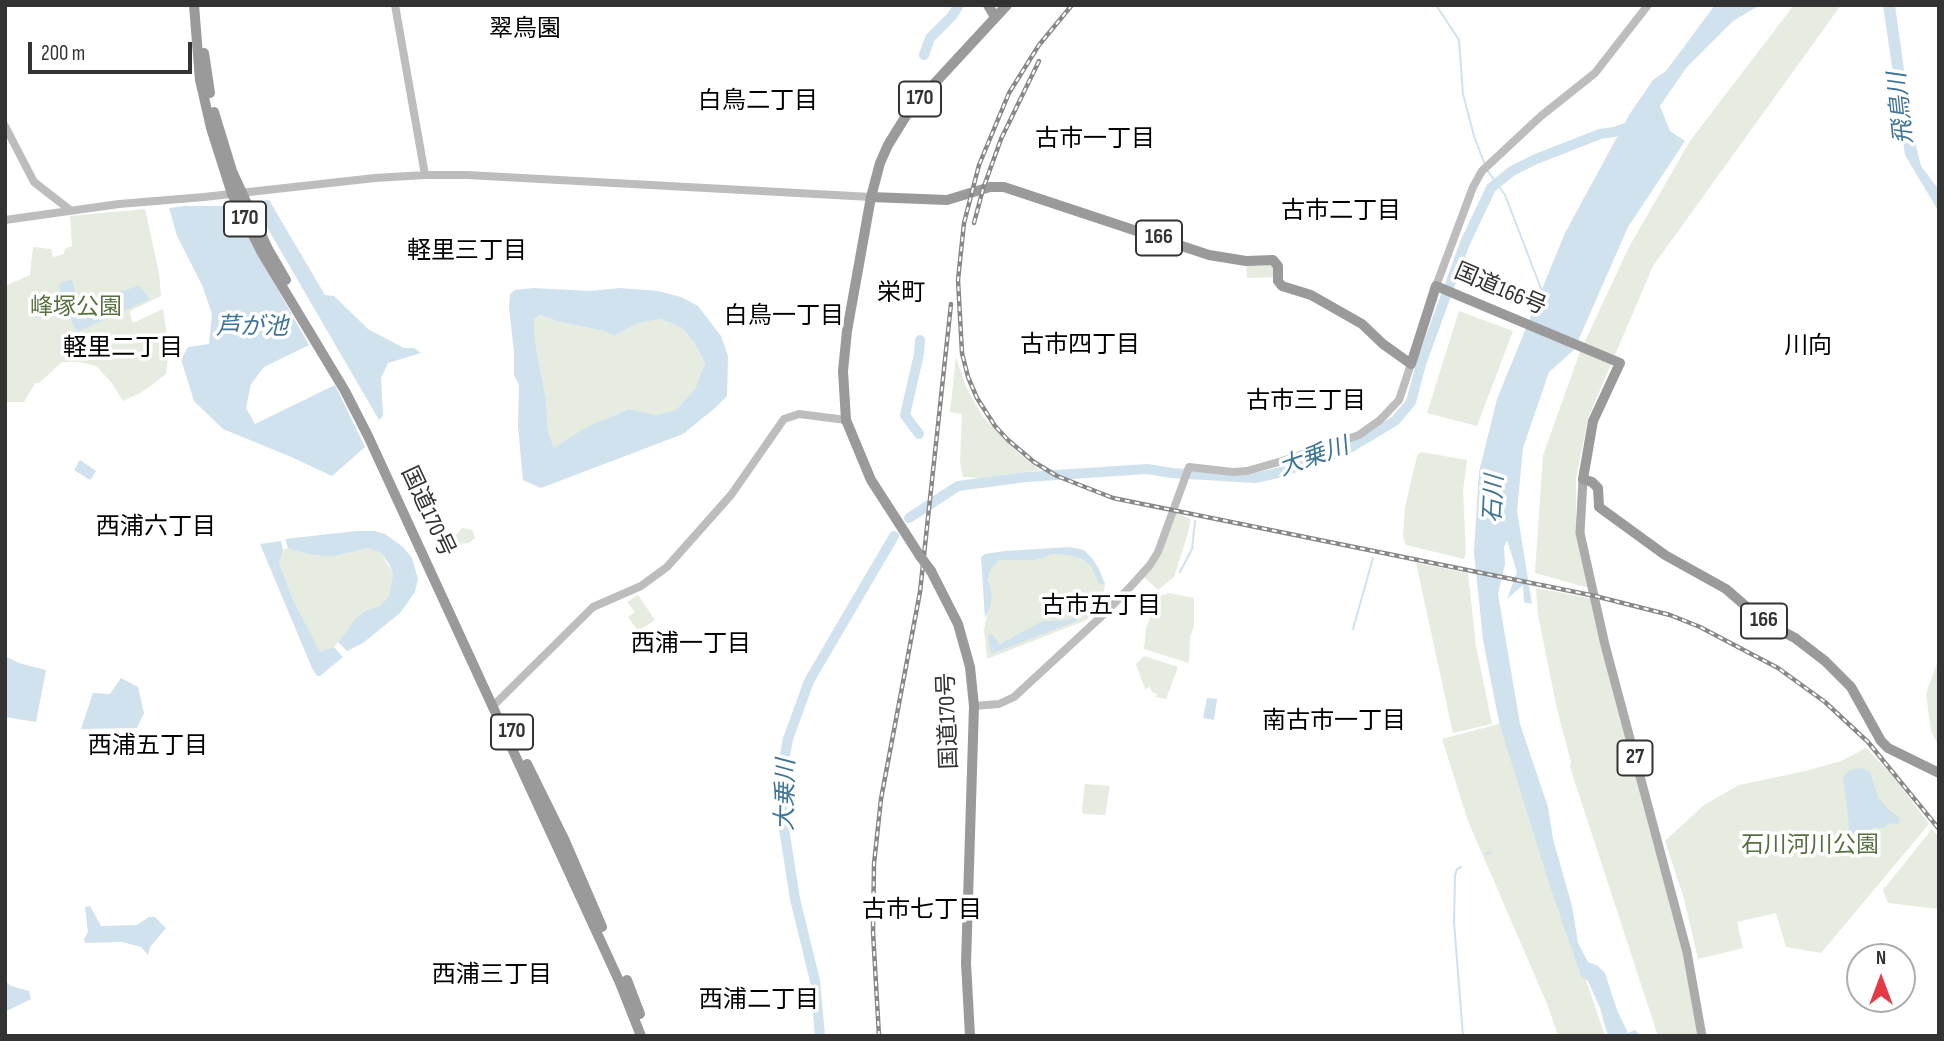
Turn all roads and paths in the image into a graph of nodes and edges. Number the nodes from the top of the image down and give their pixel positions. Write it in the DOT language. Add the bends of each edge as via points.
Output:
graph roads {
  1 [pos="194,5"];
  2 [pos="201,5"];
  3 [pos="395,5"];
  4 [pos="988,5"];
  5 [pos="1007,5"];
  6 [pos="1648,5"];
  7 [pos="995,17"];
  8 [pos="5,126"];
  9 [pos="425,175"];
  10 [pos="237,194"];
  11 [pos="871,197"];
  12 [pos="70,210"];
  13 [pos="5,219"];
  14 [pos="1438,286"];
  15 [pos="1411,364"];
  16 [pos="846,420"];
  17 [pos="1583,479"];
  18 [pos="495,703"];
  19 [pos="974,706"];
  20 [pos="1939,773"];
  21 [pos="641,1036"];
  22 [pos="648,1036"];
  23 [pos="970,1036"];
  24 [pos="1702,1036"];
  1 -- 10 [label="highway, 国道170号 / 170" via="200,80 211,128"];
  2 -- 10 [label="highway, 国道170号 / 170" via="208,85"];
  3 -- 9 [label="street"];
  4 -- 7 [label="highway"];
  5 -- 7 [label="highway, 国道170号 / 170"];
  6 -- 14 [label="street" via="1595,72 1482,172 1472,187"];
  7 -- 11 [label="highway, 国道170号 / 170" via="909,111 880,163"];
  8 -- 12 [label="street" via="34,182"];
  9 -- 10 [label="street"];
  9 -- 11 [label="street"];
  10 -- 12 [label="street"];
  10 -- 18 [label="highway, 国道170号 / 170" via="262,253 358,408"];
  11 -- 15 [label="highway, 166" via="947,200 1004,187 1209,255 1273,260 1282,286 1311,295 1363,324"];
  11 -- 16 [label="highway, 国道170号 / 170" via="847,331 843,371"];
  12 -- 13 [label="street"];
  14 -- 15 [label="highway, 国道166号"];
  14 -- 17 [label="highway, 国道166号" via="1620,363 1593,421"];
  15 -- 19 [label="street" via="1399,400 1359,435 1247,471 1189,467 1150,565 1014,698"];
  16 -- 18 [label="street" via="799,414 784,419 731,495 667,567 641,586 593,607"];
  16 -- 19 [label="highway, 国道170号 / 170, bridge" via="866,471 931,571 958,624 970,667"];
  17 -- 20 [label="highway, 166" via="1598,488 1599,508 1607,515 1726,589 1763,621 1796,638 1832,667 1851,687 1888,748"];
  17 -- 24 [label="main road, 27" via="1580,533 1687,952"];
  18 -- 21 [label="highway, 国道170号 / 170"];
  18 -- 22 [label="highway, 国道170号 / 170" via="565,841"];
  19 -- 23 [label="highway, 国道170号 / 170" via="966,962"];
}
